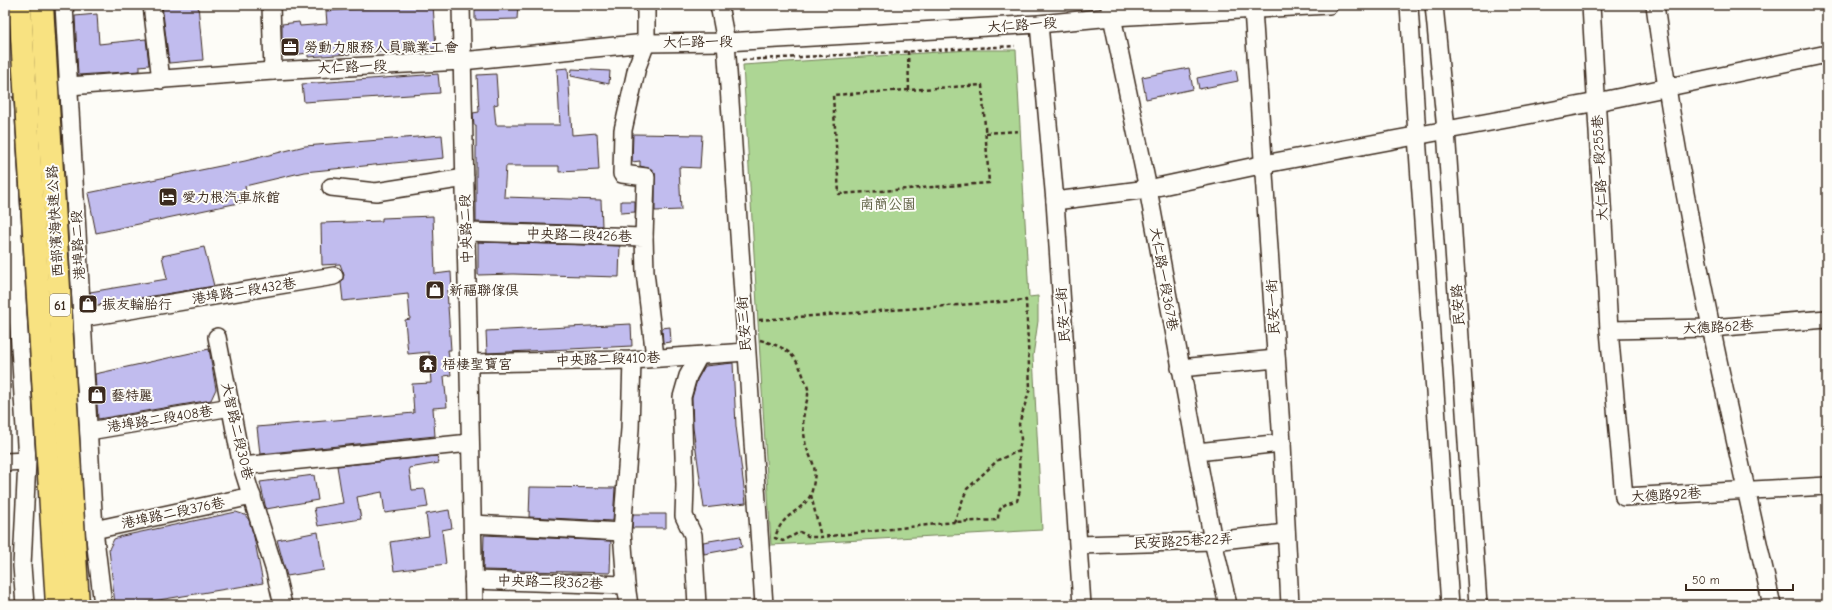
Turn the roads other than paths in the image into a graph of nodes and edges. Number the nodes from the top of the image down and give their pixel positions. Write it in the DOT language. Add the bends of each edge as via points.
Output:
graph roads {
  1 [pos="20,5"];
  2 [pos="42,5"];
  3 [pos="64,5"];
  4 [pos="152,5"];
  5 [pos="271,5"];
  6 [pos="461,5"];
  7 [pos="646,5"];
  8 [pos="719,5"];
  9 [pos="1328,5"];
  10 [pos="1409,5"];
  11 [pos="1434,5"];
  12 [pos="1591,5"];
  13 [pos="1655,5"];
  14 [pos="1254,9"];
  15 [pos="1111,11"];
  16 [pos="1039,24"];
  17 [pos="726,42"];
  18 [pos="646,43"];
  19 [pos="1827,54"];
  20 [pos="462,61"];
  21 [pos="272,71"];
  22 [pos="161,80"];
  23 [pos="69,86"];
  24 [pos="1666,86"];
  25 [pos="5,88"];
  26 [pos="5,102"];
  27 [pos="1597,102"];
  28 [pos="1446,130"];
  29 [pos="1417,136"];
  30 [pos="1265,164"];
  31 [pos="465,178"];
  32 [pos="331,187"];
  33 [pos="1148,189"];
  34 [pos="1055,201"];
  35 [pos="466,232"];
  36 [pos="644,237"];
  37 [pos="10,273"];
  38 [pos="334,276"];
  39 [pos="82,318"];
  40 [pos="1827,319"];
  41 [pos="1710,328"];
  42 [pos="1609,330"];
  43 [pos="217,337"];
  44 [pos="746,352"];
  45 [pos="699,356"];
  46 [pos="655,357"];
  47 [pos="1276,359"];
  48 [pos="632,360"];
  49 [pos="469,363"];
  50 [pos="1180,368"];
  51 [pos="231,407"];
  52 [pos="89,431"];
  53 [pos="470,443"];
  54 [pos="1282,443"];
  55 [pos="1197,452"];
  56 [pos="5,462"];
  57 [pos="27,463"];
  58 [pos="242,466"];
  59 [pos="1827,486"];
  60 [pos="1746,491"];
  61 [pos="252,496"];
  62 [pos="473,524"];
  63 [pos="94,530"];
  64 [pos="622,532"];
  65 [pos="1286,533"];
  66 [pos="1213,541"];
  67 [pos="1079,545"];
  68 [pos="473,580"];
  69 [pos="626,584"];
  70 [pos="25,605"];
  71 [pos="50,605"];
  72 [pos="57,605"];
  73 [pos="78,605"];
  74 [pos="103,605"];
  75 [pos="283,605"];
  76 [pos="474,605"];
  77 [pos="630,605"];
  78 [pos="697,605"];
  79 [pos="764,605"];
  80 [pos="1082,605"];
  81 [pos="1228,605"];
  82 [pos="1290,605"];
  83 [pos="1450,605"];
  84 [pos="1478,605"];
  85 [pos="1772,605"];
  1 -- 72 [label="highway, 西部濱海快速公路 / 61, bridge"];
  2 -- 73 [label="highway, 西部濱海快速公路 / 61, bridge"];
  3 -- 23 [label="street, 港埠路二段"];
  4 -- 22 [label="street"];
  5 -- 21 [label="street"];
  6 -- 20 [label="street, 中央路二段"];
  7 -- 18 [label="street"];
  8 -- 17 [label="street"];
  9 -- 14 [label="street, 大仁路一段"];
  10 -- 29 [label="street, 民安路"];
  11 -- 28 [label="street, 民安路"];
  12 -- 27 [label="street, 大仁路一段255巷"];
  13 -- 24 [label="street"];
  14 -- 15 [label="street, 大仁路一段"];
  14 -- 30 [label="street, 民安一街"];
  15 -- 16 [label="street, 大仁路一段"];
  15 -- 33 [label="street, 大仁路一段367巷"];
  16 -- 17 [label="street, 大仁路一段"];
  16 -- 34 [label="street, 民安二街"];
  17 -- 18 [label="street, 大仁路一段"];
  17 -- 44 [label="street, 民安三街"];
  18 -- 20 [label="street, 大仁路一段"];
  18 -- 36 [label="street" via="637,67 626,113 622,167 622,174 646,177"];
  19 -- 24 [label="street"];
  20 -- 21 [label="street, 大仁路一段"];
  20 -- 31 [label="street, 中央路二段"];
  21 -- 22 [label="street, 大仁路一段"];
  22 -- 23 [label="street, 大仁路一段"];
  23 -- 25 [label="street, 大仁路一段"];
  23 -- 39 [label="street, 港埠路二段"];
  24 -- 27 [label="street"];
  24 -- 41 [label="street"];
  26 -- 37 [label="street"];
  27 -- 28 [label="street"];
  27 -- 42 [label="street, 大仁路一段255巷"];
  28 -- 29 [label="street"];
  28 -- 84 [label="street, 民安路"];
  29 -- 30 [label="street"];
  29 -- 83 [label="street, 民安路"];
  30 -- 33 [label="street"];
  30 -- 47 [label="street, 民安一街"];
  31 -- 32 [label="street" via="376,192"];
  31 -- 35 [label="street, 中央路二段"];
  33 -- 34 [label="street"];
  33 -- 50 [label="street, 大仁路一段367巷"];
  34 -- 67 [label="street, 民安二街"];
  35 -- 36 [label="street, 中央路二段426巷"];
  35 -- 49 [label="street, 中央路二段"];
  36 -- 46 [label="street, 中央路二段426巷" via="645,272"];
  37 -- 57 [label="street"];
  38 -- 39 [label="street, 港埠路二段432巷"];
  39 -- 52 [label="street, 港埠路二段"];
  40 -- 41 [label="street, 大德路62巷"];
  41 -- 42 [label="street, 大德路62巷"];
  41 -- 60 [label="street"];
  42 -- 60 [label="street, 大德路92巷" via="1624,497"];
  43 -- 51 [label="street, 大智路二段30巷"];
  44 -- 45 [label="street, 中央路二段410巷"];
  44 -- 79 [label="street, 民安三街"];
  45 -- 46 [label="street, 中央路二段410巷"];
  45 -- 78 [label="street" via="688,376 682,397 684,516 693,535"];
  46 -- 48 [label="street, 中央路二段410巷"];
  47 -- 50 [label="street"];
  47 -- 54 [label="street, 民安一街"];
  48 -- 49 [label="street, 中央路二段410巷"];
  48 -- 64 [label="street" via="630,429"];
  49 -- 53 [label="street, 中央路二段"];
  50 -- 55 [label="street, 大仁路一段367巷"];
  51 -- 52 [label="street, 港埠路二段408巷"];
  51 -- 58 [label="street, 大智路二段30巷"];
  52 -- 63 [label="street, 港埠路二段"];
  53 -- 58 [label="street"];
  53 -- 62 [label="street, 中央路二段"];
  54 -- 55 [label="street"];
  54 -- 65 [label="street, 民安一街"];
  55 -- 66 [label="street, 大仁路一段367巷"];
  56 -- 57 [label="street"];
  57 -- 70 [label="street" via="22,566"];
  57 -- 71 [label="street" via="43,498"];
  58 -- 61 [label="street, 大智路二段30巷"];
  59 -- 60 [label="street, 大德路92巷"];
  60 -- 85 [label="street"];
  61 -- 63 [label="street, 港埠路二段376巷"];
  61 -- 75 [label="street, 大智路二段30巷"];
  62 -- 64 [label="street"];
  62 -- 68 [label="street, 中央路二段"];
  63 -- 74 [label="street, 港埠路二段"];
  64 -- 69 [label="street"];
  65 -- 66 [label="street, 民安路25巷22弄"];
  65 -- 82 [label="street, 民安一街"];
  66 -- 67 [label="street, 民安路25巷22弄"];
  66 -- 81 [label="street, 大仁路一段367巷"];
  67 -- 80 [label="street, 民安二街"];
  68 -- 69 [label="street, 中央路二段362巷"];
  68 -- 76 [label="street, 中央路二段"];
  69 -- 77 [label="street"];
}
